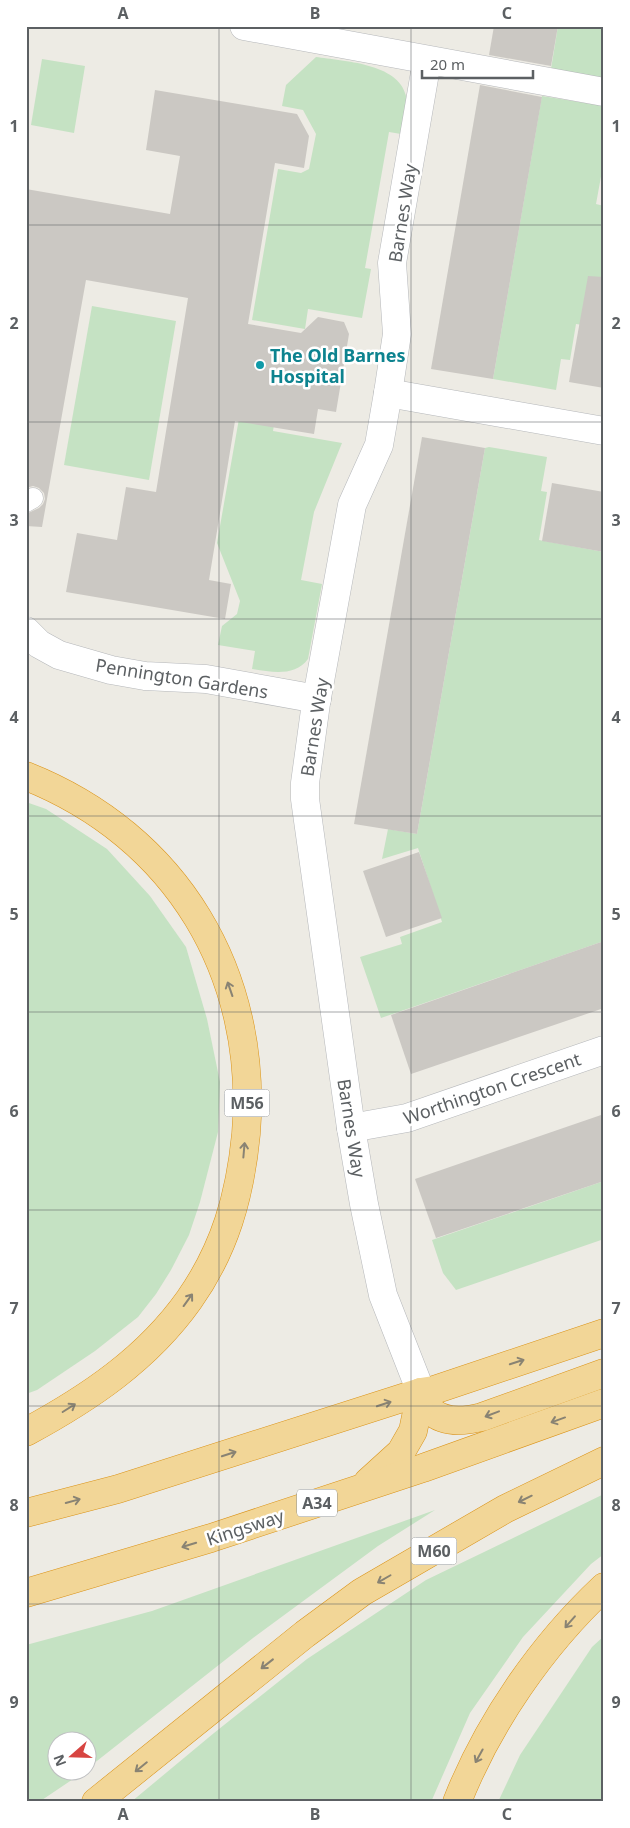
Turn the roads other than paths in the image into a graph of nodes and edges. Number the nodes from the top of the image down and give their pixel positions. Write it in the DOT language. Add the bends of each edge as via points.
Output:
graph roads {
  1 [pos="244,26"];
  2 [pos="427,60"];
  3 [pos="604,92"];
  4 [pos="388,393"];
  5 [pos="604,432"];
  6 [pos="26,631"];
  7 [pos="317,699"];
  8 [pos="26,776"];
  9 [pos="604,1050"];
  10 [pos="351,1128"];
  11 [pos="604,1333"];
  12 [pos="604,1372"];
  13 [pos="421,1392"];
  14 [pos="604,1403"];
  15 [pos="26,1432"];
  16 [pos="604,1461"];
  17 [pos="358,1490"];
  18 [pos="26,1513"];
  19 [pos="604,1587"];
  20 [pos="26,1593"];
  21 [pos="96,1802"];
  22 [pos="457,1802"];
  1 -- 2 [label="street"];
  2 -- 3 [label="street"];
  2 -- 4 [label="street, Barnes Way" via="392,263 397,334"];
  4 -- 5 [label="street"];
  4 -- 7 [label="street, Barnes Way" via="379,445 352,505"];
  6 -- 7 [label="street, Pennington Gardens" via="39,644 58,655 111,670 146,676 206,679"];
  7 -- 10 [label="street, Barnes Way" via="304,782 305,800"];
  15 -- 8 [label="highway, M56, one-way" via="63,1412 129,1366 189,1300 222,1242 236,1203 248,1111 242,1031 230,988 200,920 185,897 161,867 105,818"];
  9 -- 10 [label="street, Worthington Crescent" via="407,1118"];
  10 -- 13 [label="street, Barnes Way" via="383,1295"];
  13 -- 11 [label="highway, one-way"];
  12 -- 13 [label="highway, one-way" via="471,1420 458,1420 430,1410"];
  13 -- 17 [label="highway" via="413,1431 401,1452"];
  18 -- 13 [label="highway, one-way" via="118,1489"];
  14 -- 17 [label="highway, Kingsway / A34, one-way"];
  16 -- 21 [label="highway, M60, one-way" via="505,1508 362,1592"];
  17 -- 20 [label="highway, Kingsway / A34, one-way"];
  19 -- 22 [label="highway, one-way" via="516,1689"];
}
